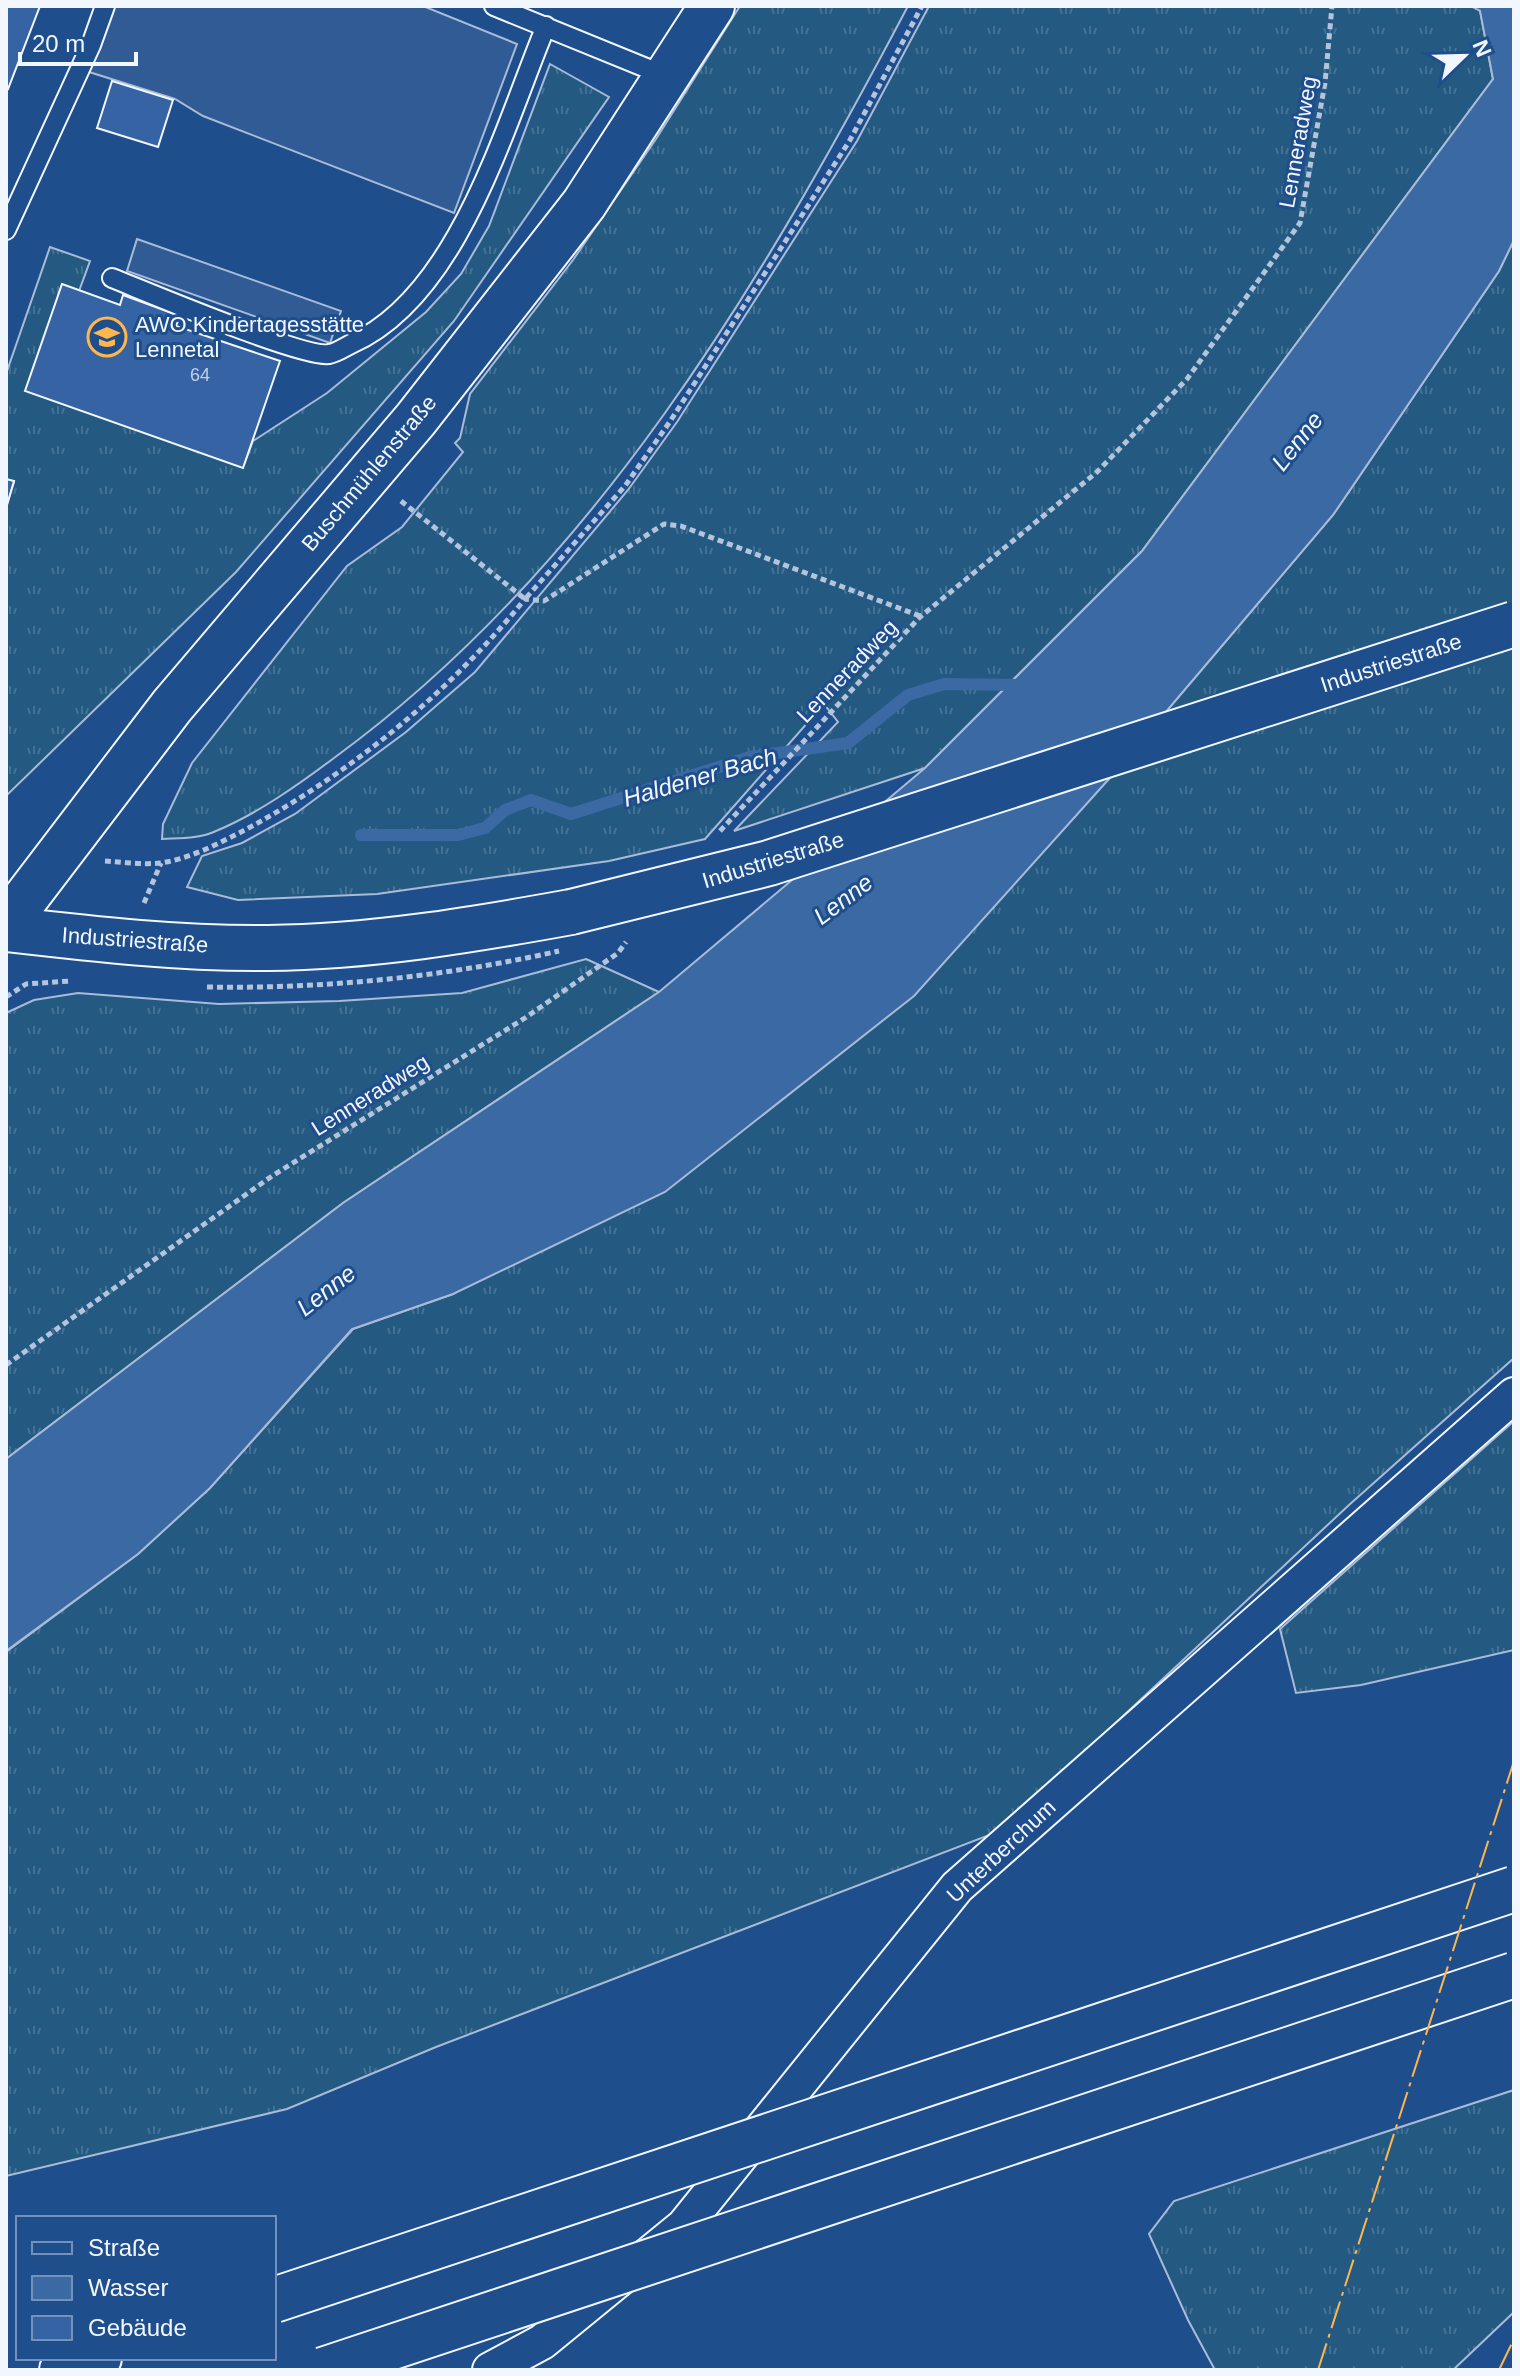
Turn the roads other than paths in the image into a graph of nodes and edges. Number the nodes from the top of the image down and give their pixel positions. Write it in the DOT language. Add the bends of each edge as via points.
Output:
graph roads {
  1 [pos="105,6"];
  2 [pos="494,6"];
  3 [pos="712,6"];
  4 [pos="546,26"];
  5 [pos="667,77"];
  6 [pos="6,230"];
  7 [pos="112,278"];
  8 [pos="1514,624"];
  9 [pos="6,927"];
  10 [pos="1514,1395"];
  11 [pos="1514,1889"];
  12 [pos="1514,1975"];
  13 [pos="276,2299"];
  14 [pos="93,2360"];
  15 [pos="62,2370"];
  16 [pos="323,2370"];
  17 [pos="490,2370"];
  1 -- 6 [label="lane"];
  2 -- 4 [label="lane"];
  3 -- 5 [label="main road, Buschmühlenstraße"];
  4 -- 5 [label="lane"];
  4 -- 7 [label="lane" via="458,238 417,296 373,335 328,355 293,347"];
  5 -- 9 [label="main road, Buschmühlenstraße" via="584,204 369,475 172,706"];
  8 -- 9 [label="main road, Industriestraße, bridge" via="696,883 471,931 269,948 127,943"];
  10 -- 17 [label="street, Unterberchum" via="957,1887 684,2226 542,2342"];
  11 -- 13 [label="main road, bridge"];
  12 -- 16 [label="main road, bridge"];
  14 -- 15 [label="main road"];
}
